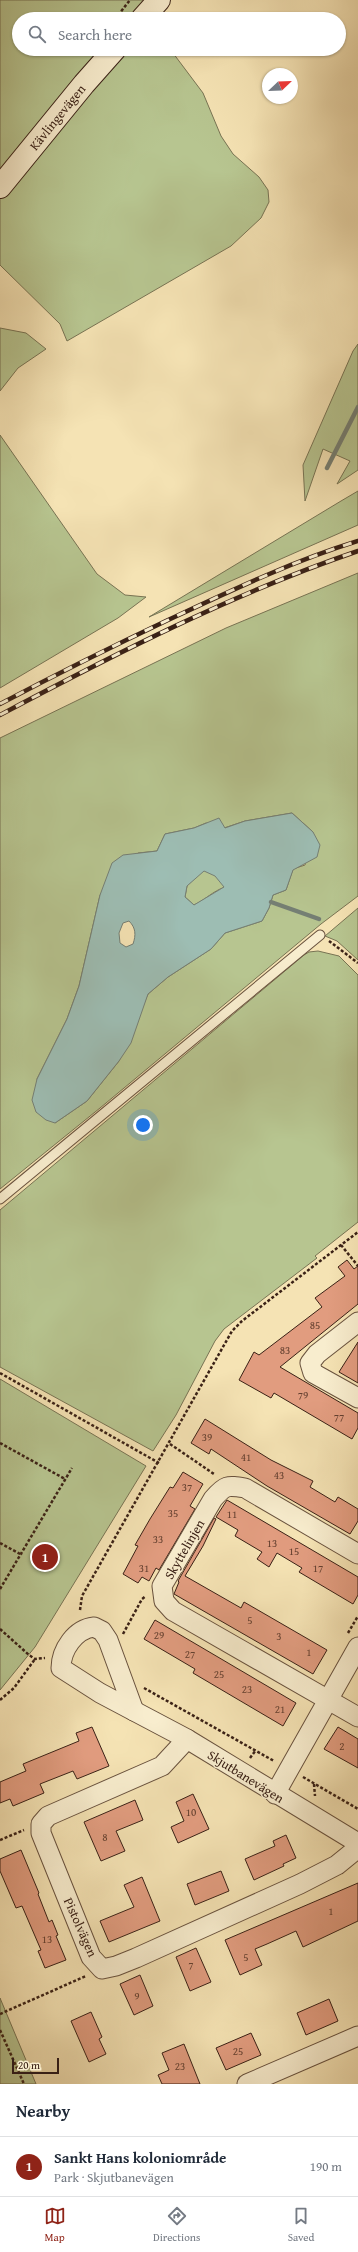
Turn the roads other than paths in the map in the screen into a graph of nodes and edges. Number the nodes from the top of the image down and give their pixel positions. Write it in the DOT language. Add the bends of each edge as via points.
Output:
graph roads {
  1 [pos="159,0"];
  2 [pos="148,12"];
  3 [pos="109,56"];
  4 [pos="0,187"];
  5 [pos="320,935"];
  6 [pos="0,1199"];
  7 [pos="358,1322"];
  8 [pos="358,1398"];
  9 [pos="358,1554"];
  10 [pos="358,1647"];
  11 [pos="327,1700"];
  12 [pos="134,1711"];
  13 [pos="358,1717"];
  14 [pos="187,1739"];
  15 [pos="275,1794"];
  16 [pos="358,1843"];
  17 [pos="358,1848"];
  18 [pos="358,2036"];
  19 [pos="247,2084"];
  1 -- 2 [label="main road"];
  3 -- 4 [label="main road, Kävlingevägen"];
  5 -- 6 [label="lane"];
  7 -- 8 [label="street" via="317,1354 310,1363 313,1373"];
  9 -- 11 [label="street, Skyttelinjen" via="245,1488 230,1485 213,1499 162,1586 164,1601 173,1611"];
  10 -- 11 [label="street"];
  11 -- 13 [label="street, Skyttelinjen"];
  11 -- 15 [label="street"];
  12 -- 14 [label="street, Skjutbanevägen"];
  14 -- 15 [label="street, Skjutbanevägen"];
  14 -- 17 [label="street, Pistolvägen" via="162,1766 48,1816 41,1824 41,1832 91,1957 102,1969 136,1958 300,1884 337,1865"];
  15 -- 16 [label="street, Skjutbanevägen"];
  18 -- 19 [label="street"];
}
